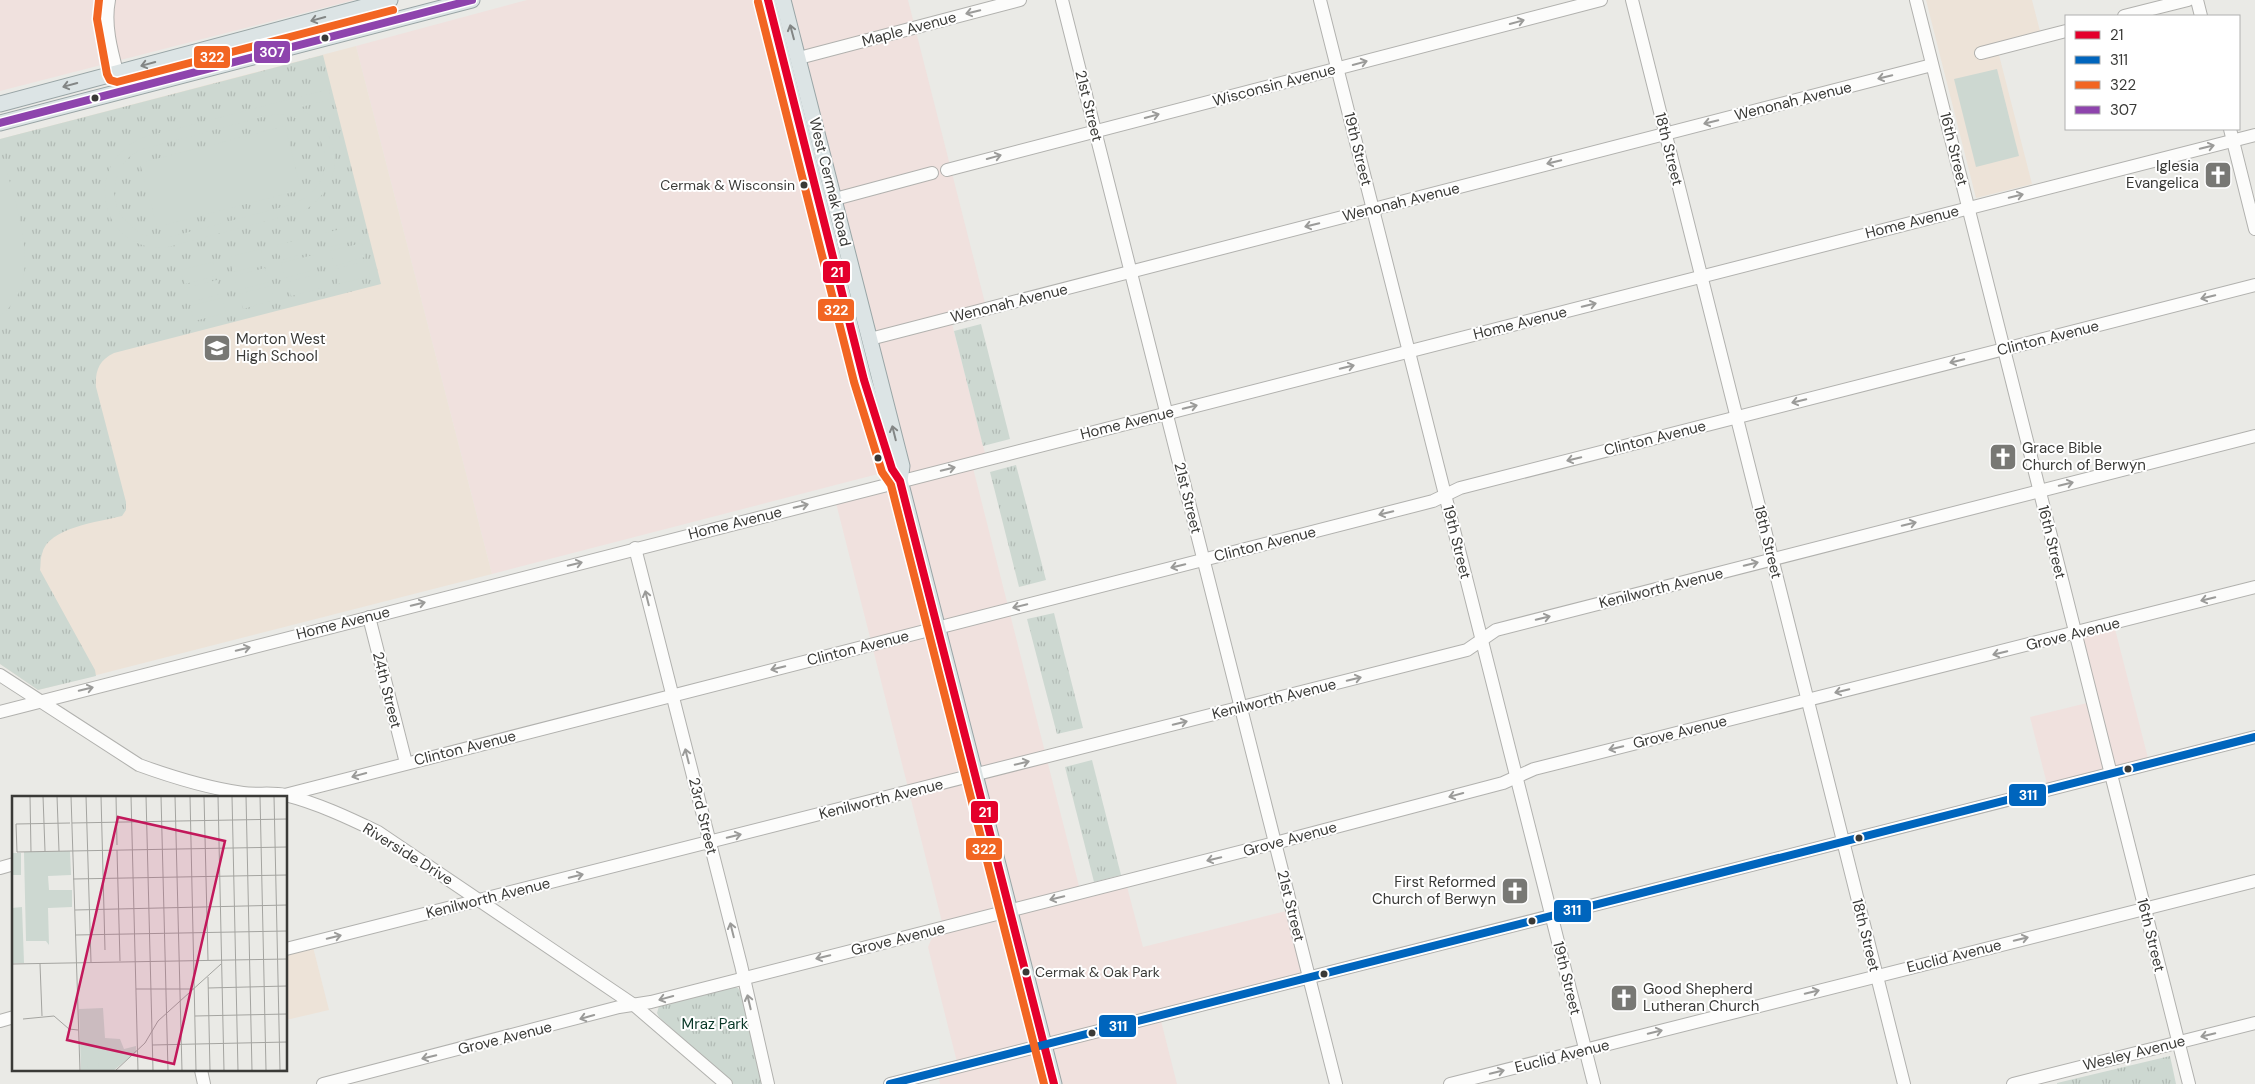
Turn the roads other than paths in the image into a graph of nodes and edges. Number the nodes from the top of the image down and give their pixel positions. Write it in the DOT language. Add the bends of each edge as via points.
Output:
graph roads {
  1 [pos="109,0"];
  2 [pos="390,0"];
  3 [pos="472,0"];
  4 [pos="768,0"];
  5 [pos="783,0"];
  6 [pos="1020,0"];
  7 [pos="1062,0"];
  8 [pos="1320,0"];
  9 [pos="1601,0"];
  10 [pos="1632,0"];
  11 [pos="1916,0"];
  12 [pos="2188,0"];
  13 [pos="2197,0"];
  14 [pos="2128,15"];
  15 [pos="2201,15"];
  16 [pos="2065,31"];
  17 [pos="1981,53"];
  18 [pos="799,58"];
  19 [pos="1932,65"];
  20 [pos="1337,68"];
  21 [pos="117,72"];
  22 [pos="122,91"];
  23 [pos="0,104"];
  24 [pos="0,123"];
  25 [pos="1095,131"];
  26 [pos="1665,134"];
  27 [pos="2231,135"];
  28 [pos="2255,135"];
  29 [pos="947,170"];
  30 [pos="932,173"];
  31 [pos="834,199"];
  32 [pos="1969,208"];
  33 [pos="1373,209"];
  34 [pos="2255,229"];
  35 [pos="1130,272"];
  36 [pos="1701,276"];
  37 [pos="2255,285"];
  38 [pos="870,339"];
  39 [pos="2004,349"];
  40 [pos="1409,351"];
  41 [pos="1166,413"];
  42 [pos="1736,417"];
  43 [pos="2255,436"];
  44 [pos="900,481"];
  45 [pos="2040,491"];
  46 [pos="1445,495"];
  47 [pos="635,548"];
  48 [pos="1203,559"];
  49 [pos="1772,559"];
  50 [pos="2255,587"];
  51 [pos="369,617"];
  52 [pos="938,627"];
  53 [pos="2076,633"];
  54 [pos="1482,639"];
  55 [pos="0,675"];
  56 [pos="672,695"];
  57 [pos="1807,700"];
  58 [pos="39,701"];
  59 [pos="1241,708"];
  60 [pos="0,712"];
  61 [pos="2255,737"];
  62 [pos="406,763"];
  63 [pos="2111,774"];
  64 [pos="975,776"];
  65 [pos="1516,777"];
  66 [pos="278,796"];
  67 [pos="288,799"];
  68 [pos="709,842"];
  69 [pos="1843,842"];
  70 [pos="1275,843"];
  71 [pos="2255,881"];
  72 [pos="480,900"];
  73 [pos="2145,908"];
  74 [pos="1009,910"];
  75 [pos="1551,916"];
  76 [pos="288,948"];
  77 [pos="1877,976"];
  78 [pos="744,978"];
  79 [pos="1309,978"];
  80 [pos="634,1005"];
  81 [pos="2255,1023"];
  82 [pos="2178,1042"];
  83 [pos="1044,1045"];
  84 [pos="1585,1050"];
  85 [pos="323,1084"];
  86 [pos="726,1084"];
  87 [pos="768,1084"];
  88 [pos="890,1084"];
  89 [pos="1054,1084"];
  90 [pos="1336,1084"];
  91 [pos="1450,1084"];
  92 [pos="1594,1084"];
  93 [pos="1904,1084"];
  94 [pos="2013,1084"];
  95 [pos="2189,1084"];
  1 -- 21 [label="street" via="107,18"];
  2 -- 21 [label="main road, one-way"];
  3 -- 22 [label="main road"];
  4 -- 44 [label="main road, West Cermak Road" via="864,380 892,469"];
  18 -- 5 [label="main road, West Cermak Road, one-way"];
  6 -- 18 [label="street, Maple Avenue, one-way"];
  7 -- 25 [label="street, 21st Street"];
  8 -- 20 [label="street, 19th Street"];
  20 -- 9 [label="street, Wisconsin Avenue, one-way"];
  10 -- 26 [label="street, 18th Street"];
  11 -- 19 [label="street, 16th Street"];
  12 -- 14 [label="street"];
  13 -- 15 [label="street"];
  16 -- 17 [label="street"];
  18 -- 31 [label="main road, West Cermak Road"];
  19 -- 26 [label="street, Wenonah Avenue, one-way"];
  19 -- 32 [label="street, 16th Street"];
  25 -- 20 [label="street, Wisconsin Avenue, one-way"];
  20 -- 33 [label="street, 19th Street"];
  21 -- 22 [label="street"];
  21 -- 23 [label="main road, one-way"];
  22 -- 24 [label="main road"];
  29 -- 25 [label="street, Wisconsin Avenue, one-way"];
  25 -- 35 [label="street, 21st Street"];
  26 -- 33 [label="street, Wenonah Avenue, one-way"];
  26 -- 36 [label="street, 18th Street"];
  27 -- 28 [label="street, Home Avenue"];
  32 -- 27 [label="street, Home Avenue, one-way"];
  27 -- 34 [label="street"];
  30 -- 31 [label="street"];
  31 -- 38 [label="main road, West Cermak Road"];
  32 -- 36 [label="street, Home Avenue"];
  32 -- 39 [label="street, 16th Street"];
  33 -- 35 [label="street, Wenonah Avenue, one-way"];
  33 -- 40 [label="street, 19th Street"];
  35 -- 38 [label="street, Wenonah Avenue"];
  35 -- 41 [label="street, 21st Street"];
  40 -- 36 [label="street, Home Avenue, one-way"];
  36 -- 42 [label="street, 18th Street"];
  37 -- 39 [label="street, Clinton Avenue, one-way"];
  44 -- 38 [label="main road, West Cermak Road, one-way" via="902,466"];
  39 -- 42 [label="street, Clinton Avenue, one-way"];
  39 -- 45 [label="street, 16th Street"];
  41 -- 40 [label="street, Home Avenue, one-way"];
  40 -- 46 [label="street, 19th Street"];
  44 -- 41 [label="street, Home Avenue, one-way"];
  41 -- 48 [label="street, 21st Street"];
  42 -- 46 [label="street, Clinton Avenue, one-way" via="1460,488"];
  42 -- 49 [label="street, 18th Street"];
  45 -- 43 [label="street, Kenilworth Avenue, one-way"];
  47 -- 44 [label="street, Home Avenue, one-way"];
  44 -- 52 [label="main road, West Cermak Road"];
  49 -- 45 [label="street, Kenilworth Avenue, one-way"];
  45 -- 53 [label="street, 16th Street"];
  46 -- 48 [label="street, Clinton Avenue, one-way" via="1433,501"];
  46 -- 54 [label="street, 19th Street"];
  51 -- 47 [label="street, Home Avenue, one-way"];
  56 -- 47 [label="street, 23rd Street, one-way"];
  48 -- 52 [label="street, Clinton Avenue, one-way"];
  48 -- 59 [label="street, 21st Street"];
  54 -- 49 [label="street, Kenilworth Avenue, one-way" via="1496,630"];
  49 -- 57 [label="street, 18th Street"];
  50 -- 53 [label="street, Grove Avenue, one-way"];
  58 -- 51 [label="street, Home Avenue, one-way"];
  51 -- 62 [label="street, 24th Street"];
  52 -- 56 [label="street, Clinton Avenue, one-way"];
  52 -- 64 [label="main road, West Cermak Road"];
  53 -- 57 [label="street, Grove Avenue, one-way"];
  53 -- 63 [label="street, 16th Street"];
  59 -- 54 [label="street, Kenilworth Avenue, one-way" via="1467,650"];
  54 -- 65 [label="street, 19th Street"];
  55 -- 58 [label="street, Riverside Drive"];
  56 -- 62 [label="street, Clinton Avenue"];
  68 -- 56 [label="street, 23rd Street, one-way"];
  57 -- 65 [label="street, Grove Avenue, one-way" via="1534,768"];
  57 -- 69 [label="street, 18th Street"];
  58 -- 60 [label="street, Home Avenue"];
  58 -- 66 [label="street, Riverside Drive" via="139,764 160,773 244,793"];
  64 -- 59 [label="street, Kenilworth Avenue, one-way"];
  59 -- 70 [label="street, 21st Street"];
  61 -- 63 [label="street"];
  62 -- 66 [label="street, Clinton Avenue, one-way"];
  63 -- 69 [label="street"];
  63 -- 73 [label="street, 16th Street"];
  68 -- 64 [label="street, Kenilworth Avenue, one-way"];
  64 -- 74 [label="main road, West Cermak Road"];
  65 -- 70 [label="street, Grove Avenue, one-way"];
  65 -- 75 [label="street, 19th Street"];
  67 -- 72 [label="street, Riverside Drive" via="347,817 378,832"];
  72 -- 68 [label="street, Kenilworth Avenue, one-way"];
  78 -- 68 [label="street, 23rd Street, one-way"];
  69 -- 75 [label="street"];
  69 -- 77 [label="street, 18th Street"];
  70 -- 74 [label="street, Grove Avenue, one-way"];
  70 -- 79 [label="street, 21st Street"];
  71 -- 73 [label="street, Euclid Avenue"];
  76 -- 72 [label="street, Kenilworth Avenue, one-way"];
  72 -- 80 [label="street, Riverside Drive"];
  77 -- 73 [label="street, Euclid Avenue, one-way"];
  73 -- 82 [label="street, 16th Street"];
  74 -- 78 [label="street, Grove Avenue, one-way"];
  74 -- 83 [label="main road, West Cermak Road"];
  75 -- 79 [label="street"];
  75 -- 84 [label="street, 19th Street"];
  84 -- 77 [label="street, Euclid Avenue, one-way"];
  77 -- 93 [label="street, 18th Street"];
  78 -- 80 [label="street, Grove Avenue, one-way"];
  87 -- 78 [label="street, 23rd Street, one-way"];
  79 -- 83 [label="street"];
  79 -- 90 [label="street, 21st Street"];
  80 -- 85 [label="street, Grove Avenue, one-way"];
  80 -- 86 [label="street, Riverside Drive"];
  81 -- 82 [label="street, Wesley Avenue, one-way"];
  82 -- 94 [label="street, Wesley Avenue"];
  82 -- 95 [label="street, 16th Street"];
  83 -- 88 [label="street"];
  83 -- 89 [label="main road, West Cermak Road"];
  91 -- 84 [label="street, Euclid Avenue, one-way"];
  84 -- 92 [label="street, 19th Street"];
}
